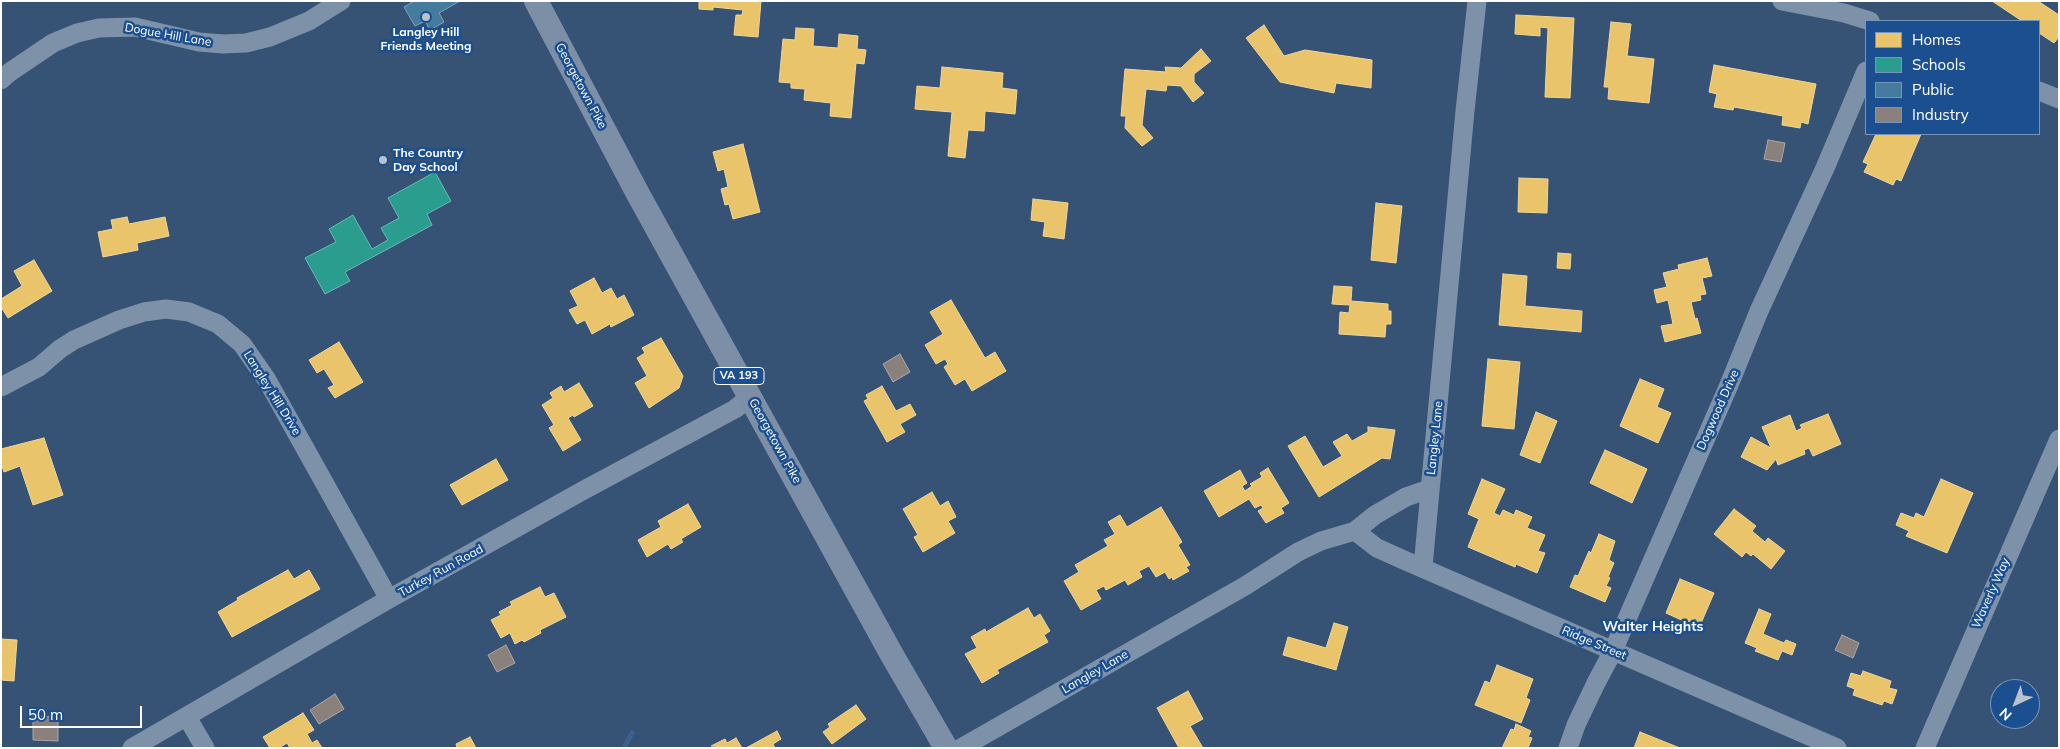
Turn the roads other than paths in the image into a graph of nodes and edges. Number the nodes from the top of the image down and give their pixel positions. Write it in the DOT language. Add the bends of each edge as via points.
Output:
graph roads {
  1 [pos="341,1"];
  2 [pos="536,1"];
  3 [pos="1477,1"];
  4 [pos="1782,1"];
  5 [pos="1867,20"];
  6 [pos="1865,73"];
  7 [pos="1,80"];
  8 [pos="2040,91"];
  9 [pos="2059,99"];
  10 [pos="1,387"];
  11 [pos="750,397"];
  12 [pos="2059,439"];
  13 [pos="1429,489"];
  14 [pos="1355,531"];
  15 [pos="1423,567"];
  16 [pos="389,600"];
  17 [pos="1613,651"];
  18 [pos="186,716"];
  19 [pos="132,748"];
  20 [pos="206,748"];
  21 [pos="946,748"];
  22 [pos="962,748"];
  23 [pos="1568,748"];
  24 [pos="1837,748"];
  25 [pos="1925,748"];
  1 -- 7 [label="street, Dogue Hill Lane" via="309,21 246,43 199,42 135,27 98,28 53,43"];
  2 -- 11 [label="main road, Georgetown Pike / VA 193"];
  3 -- 13 [label="street, Langley Lane"];
  4 -- 5 [label="street"];
  6 -- 17 [label="street, Dogwood Drive"];
  8 -- 9 [label="street"];
  10 -- 16 [label="street, Langley Hill Drive" via="39,367 74,340 144,312 166,309 189,312 218,324 242,344 267,380"];
  11 -- 16 [label="street, Turkey Run Road" via="735,409"];
  11 -- 21 [label="main road, Georgetown Pike / VA 193"];
  12 -- 25 [label="street, Waverly Way"];
  13 -- 14 [label="street, Langley Lane" via="1406,497"];
  13 -- 15 [label="street"];
  14 -- 15 [label="street, Ridge Street" via="1377,548"];
  14 -- 22 [label="street, Langley Lane" via="1298,552 1245,586"];
  15 -- 17 [label="street, Ridge Street"];
  16 -- 18 [label="street, Turkey Run Road"];
  17 -- 23 [label="street, Dogwood Drive"];
  17 -- 24 [label="street, Ridge Street"];
  18 -- 19 [label="street, Turkey Run Road"];
  18 -- 20 [label="street"];
}
